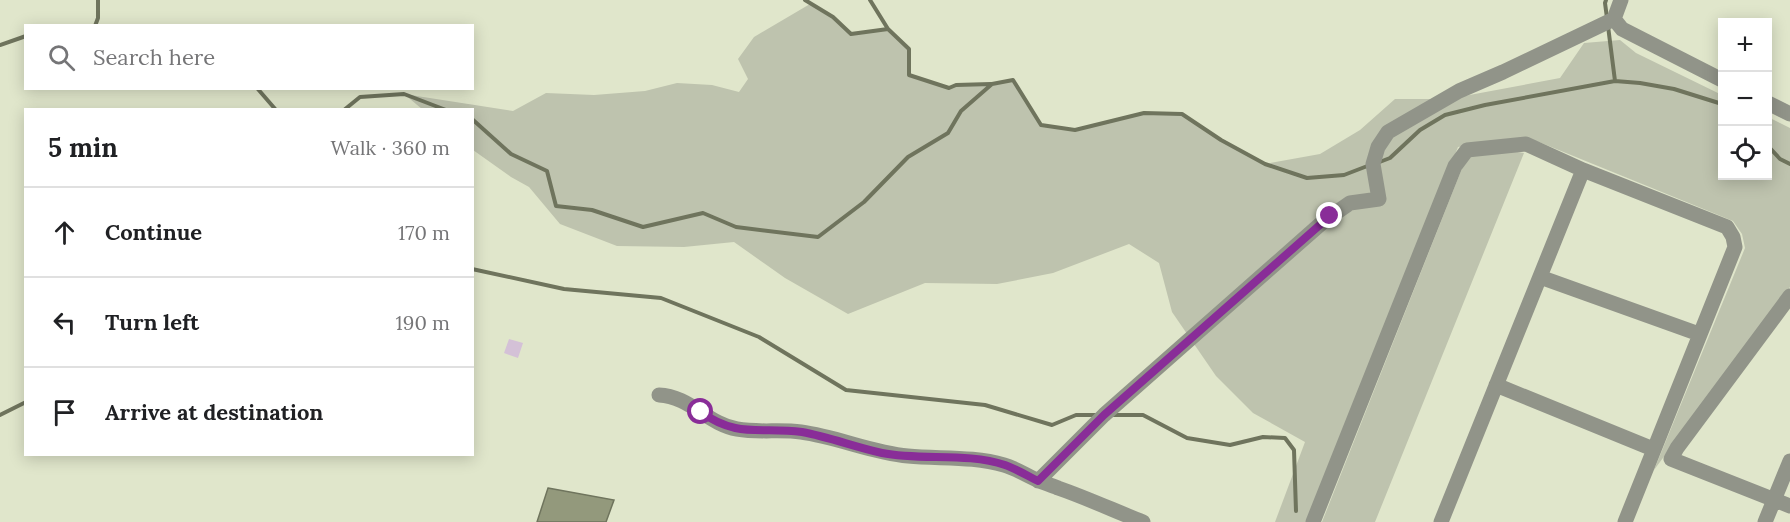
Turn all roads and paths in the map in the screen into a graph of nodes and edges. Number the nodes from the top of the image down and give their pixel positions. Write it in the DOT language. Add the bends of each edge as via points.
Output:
graph roads {
  1 [pos="1621,0"];
  2 [pos="1614,18"];
  3 [pos="1718,78"];
  4 [pos="1772,105"];
  5 [pos="1790,114"];
  6 [pos="1583,170"];
  7 [pos="1540,277"];
  8 [pos="1790,296"];
  9 [pos="1700,334"];
  10 [pos="1496,385"];
  11 [pos="659,395"];
  12 [pos="1653,449"];
  13 [pos="1790,461"];
  14 [pos="1038,481"];
  15 [pos="1774,500"];
  16 [pos="1790,506"];
  17 [pos="1446,520"];
  18 [pos="1143,522"];
  19 [pos="1313,522"];
  20 [pos="1625,522"];
  21 [pos="1765,522"];
  1 -- 2 [label="street"];
  2 -- 3 [label="street" via="1622,28"];
  2 -- 14 [label="street" via="1459,91 1388,132 1373,164 1379,199 1350,203 1324,221 1104,415"];
  4 -- 5 [label="street"];
  6 -- 7 [label="street"];
  6 -- 9 [label="street" via="1727,227 1735,247"];
  6 -- 19 [label="street" via="1526,144 1467,150 1455,166"];
  7 -- 9 [label="street"];
  7 -- 10 [label="street"];
  8 -- 15 [label="street" via="1671,459"];
  9 -- 12 [label="street"];
  10 -- 12 [label="street"];
  10 -- 17 [label="street"];
  11 -- 14 [label="street" via="670,395 713,421 736,429 801,432 881,453 986,461 1006,465"];
  12 -- 20 [label="street"];
  13 -- 15 [label="street"];
  14 -- 18 [label="street"];
  15 -- 16 [label="street"];
  15 -- 21 [label="street"];
}
